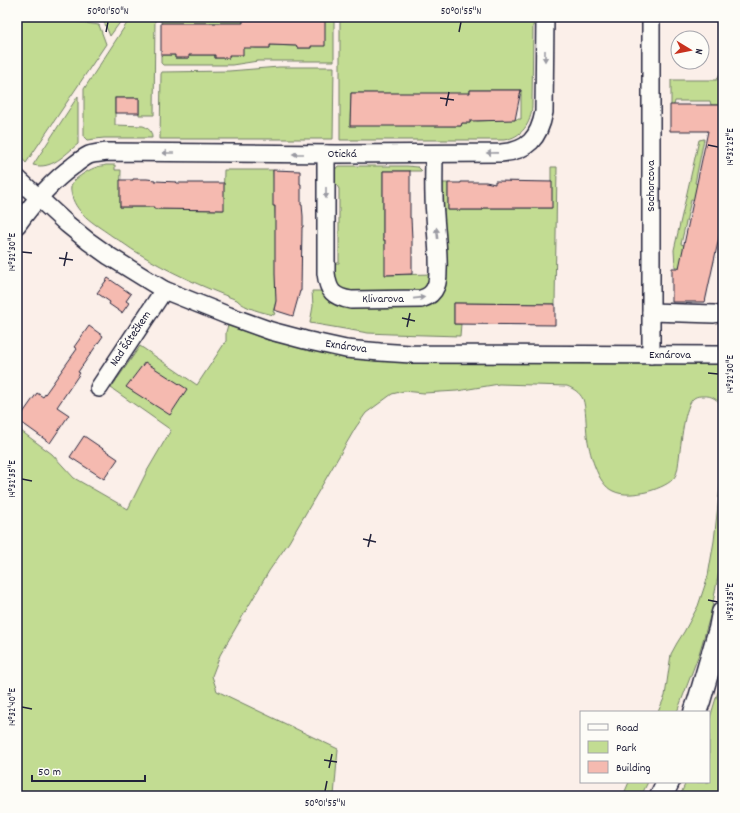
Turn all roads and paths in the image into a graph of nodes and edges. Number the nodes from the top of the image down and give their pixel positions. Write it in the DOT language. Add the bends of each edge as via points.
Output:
graph roads {
  1 [pos="545,17"];
  2 [pos="651,17"];
  3 [pos="326,154"];
  4 [pos="434,154"];
  5 [pos="17,178"];
  6 [pos="38,198"];
  7 [pos="17,225"];
  8 [pos="164,290"];
  9 [pos="651,312"];
  10 [pos="714,314"];
  11 [pos="652,355"];
  12 [pos="723,356"];
  13 [pos="98,388"];
  14 [pos="723,613"];
  15 [pos="695,711"];
  16 [pos="668,783"];
  17 [pos="661,796"];
  1 -- 4 [label="street, Otická, one-way" via="544,104 537,135 523,147 507,152"];
  2 -- 9 [label="street, Sochorcova"];
  3 -- 4 [label="street, Otická"];
  3 -- 4 [label="street, Klivarova, one-way" via="327,281 335,295 350,300 421,299 433,292 438,280 439,262 434,203"];
  3 -- 6 [label="street, Otická, one-way" via="108,152 84,158"];
  5 -- 6 [label="street, Exnárova"];
  6 -- 7 [label="street, Otická"];
  6 -- 8 [label="street, Exnárova" via="88,241"];
  8 -- 11 [label="street, Exnárova" via="271,331 346,348 411,354"];
  8 -- 13 [label="street, Nad Šátečkem"];
  9 -- 10 [label="street"];
  9 -- 11 [label="street, Sochorcova"];
  11 -- 12 [label="street, Exnárova"];
  14 -- 15 [label="main road"];
  16 -- 17 [label="main road"];
}
